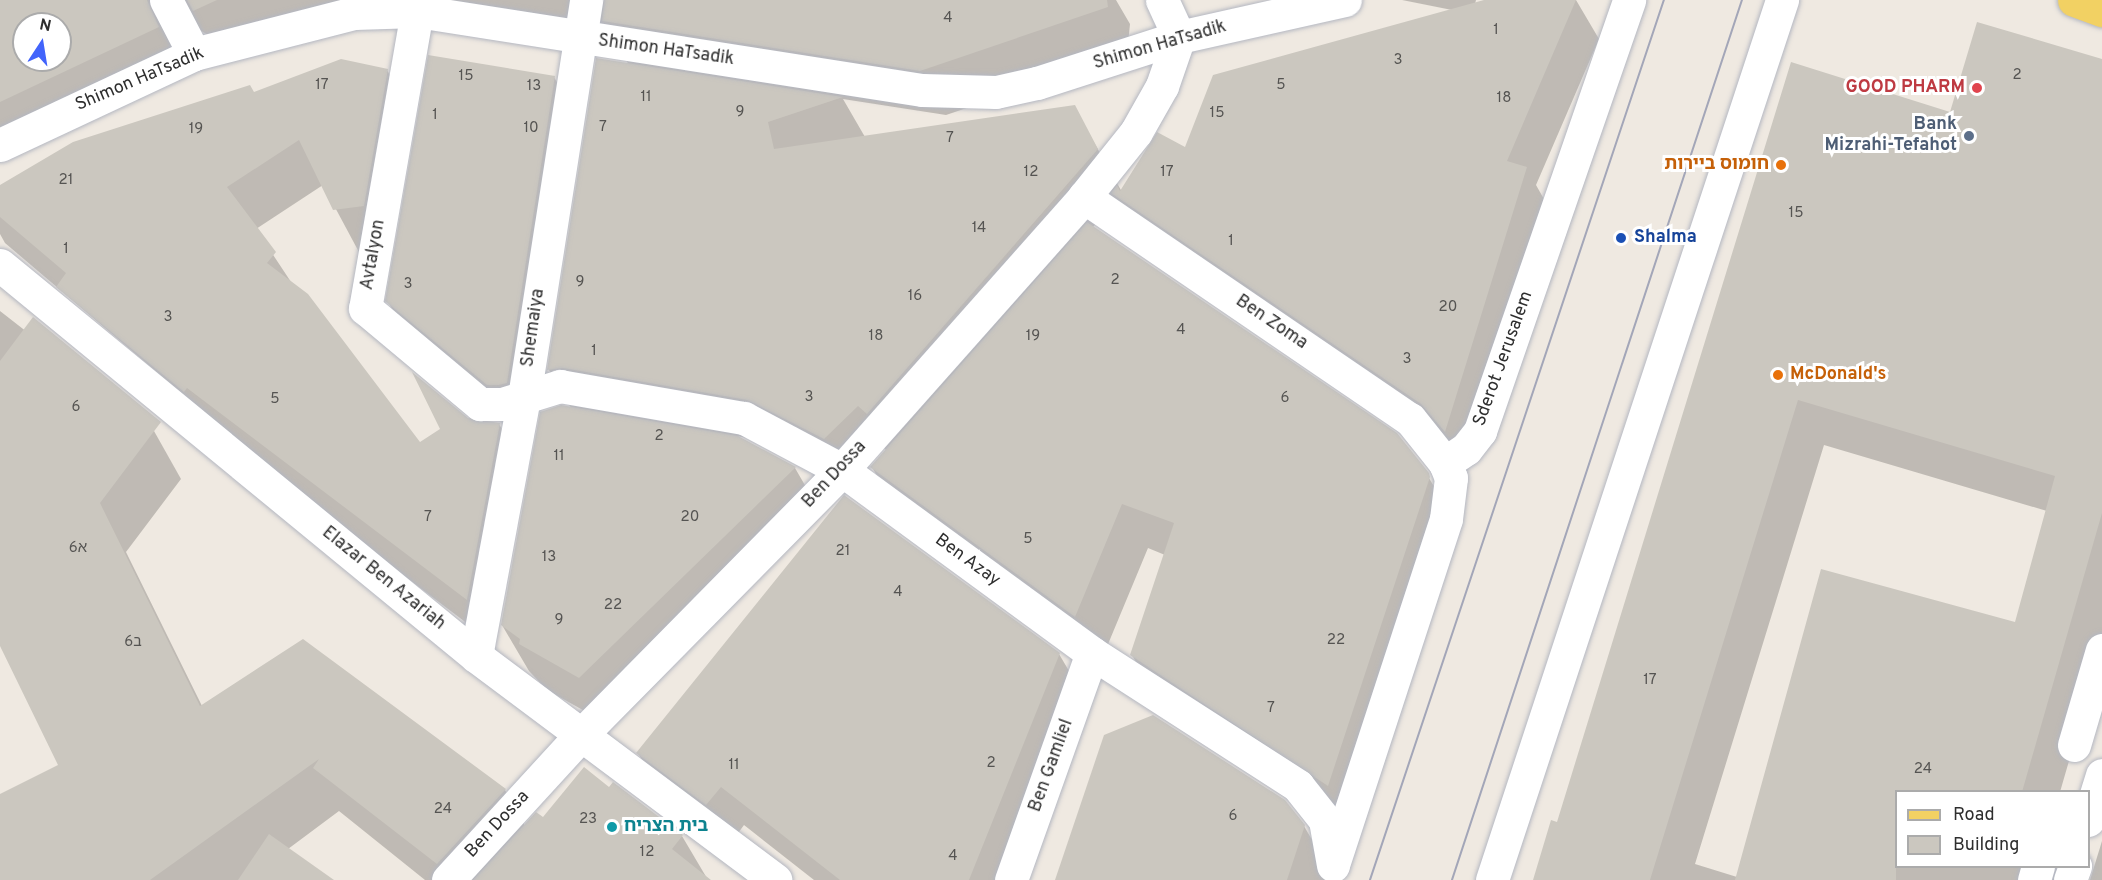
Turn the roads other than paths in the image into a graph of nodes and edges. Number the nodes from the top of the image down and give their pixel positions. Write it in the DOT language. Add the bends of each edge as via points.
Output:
graph roads {
  1 [pos="166,0"];
  2 [pos="585,0"];
  3 [pos="1162,0"];
  4 [pos="1345,0"];
  5 [pos="1629,0"];
  6 [pos="1782,0"];
  7 [pos="2074,0"];
  8 [pos="2102,10"];
  9 [pos="417,11"];
  10 [pos="1179,37"];
  11 [pos="577,38"];
  12 [pos="194,54"];
  13 [pos="0,145"];
  14 [pos="1084,197"];
  15 [pos="0,265"];
  16 [pos="524,397"];
  17 [pos="1445,462"];
  18 [pos="842,470"];
  19 [pos="2102,650"];
  20 [pos="1092,653"];
  21 [pos="476,656"];
  22 [pos="2096,695"];
  23 [pos="582,734"];
  24 [pos="2074,745"];
  25 [pos="2102,775"];
  26 [pos="2090,814"];
  27 [pos="1330,872"];
  28 [pos="448,880"];
  29 [pos="776,880"];
  30 [pos="1011,880"];
  31 [pos="1491,880"];
  1 -- 12 [label="street"];
  2 -- 11 [label="street, Shemaiya"];
  3 -- 10 [label="street"];
  4 -- 10 [label="street, Shimon HaTsadik"];
  5 -- 17 [label="street, Sderot Jerusalem" via="1480,431 1466,449"];
  6 -- 31 [label="street"];
  7 -- 8 [label="main road"];
  9 -- 11 [label="street, Shimon HaTsadik"];
  9 -- 12 [label="street, Shimon HaTsadik" via="354,13"];
  9 -- 16 [label="street, Avtalyon" via="365,308 480,404 502,404"];
  10 -- 11 [label="street, Shimon HaTsadik" via="1037,83 996,92 964,93"];
  10 -- 14 [label="street, Ben Dossa" via="1162,86 1136,132"];
  11 -- 16 [label="street, Shemaiya"];
  12 -- 13 [label="street, Shimon HaTsadik"];
  14 -- 17 [label="street, Ben Zoma" via="1410,419"];
  14 -- 18 [label="street, Ben Dossa"];
  15 -- 21 [label="street, Elazar Ben Azariah"];
  16 -- 18 [label="street, Ben Azay" via="560,386 744,418"];
  16 -- 21 [label="street, Shemaiya"];
  17 -- 27 [label="street" via="1450,478 1446,519"];
  18 -- 20 [label="street, Ben Azay"];
  18 -- 23 [label="street, Ben Dossa"];
  19 -- 22 [label="street"];
  20 -- 27 [label="street, Ben Azay" via="1298,786 1325,820"];
  20 -- 30 [label="street, Ben Gamliel"];
  21 -- 23 [label="street, Elazar Ben Azariah"];
  22 -- 24 [label="street"];
  23 -- 28 [label="street, Ben Dossa"];
  23 -- 29 [label="street, Elazar Ben Azariah"];
  25 -- 26 [label="street"];
}
